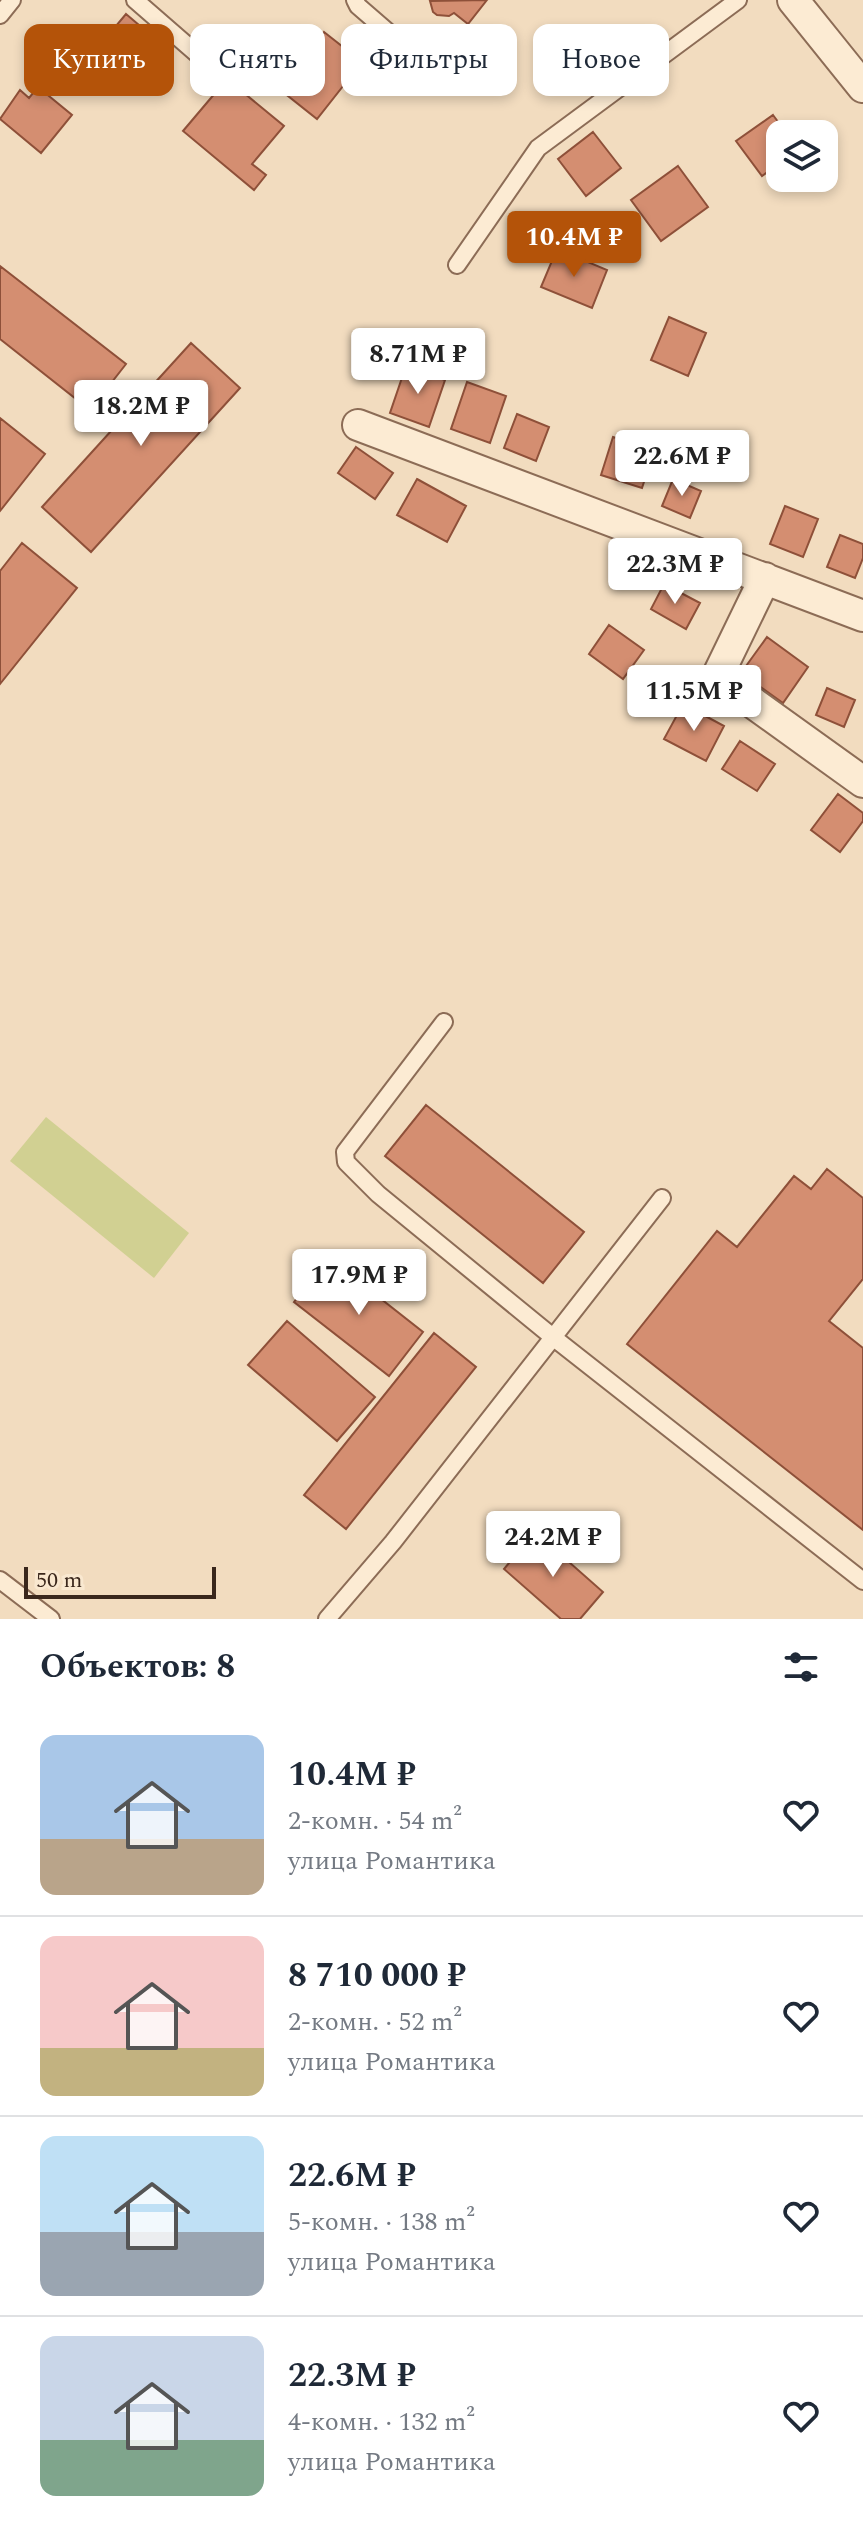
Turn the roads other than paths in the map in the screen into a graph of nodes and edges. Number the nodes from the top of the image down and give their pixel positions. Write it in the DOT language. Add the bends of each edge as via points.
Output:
graph roads {
  1 [pos="12,0"];
  2 [pos="135,0"];
  3 [pos="355,0"];
  4 [pos="738,0"];
  5 [pos="793,0"];
  6 [pos="0,15"];
  7 [pos="379,24"];
  8 [pos="190,48"];
  9 [pos="863,87"];
  10 [pos="457,265"];
  11 [pos="358,425"];
  12 [pos="765,578"];
  13 [pos="863,616"];
  14 [pos="863,782"];
  15 [pos="444,1022"];
  16 [pos="662,1198"];
  17 [pos="554,1338"];
  18 [pos="0,1580"];
  19 [pos="863,1581"];
  20 [pos="51,1619"];
  21 [pos="327,1619"];
  1 -- 6 [label="lane"];
  2 -- 8 [label="lane"];
  3 -- 7 [label="lane"];
  4 -- 10 [label="lane" via="538,148"];
  5 -- 9 [label="street"];
  11 -- 12 [label="street"];
  12 -- 13 [label="street"];
  12 -- 14 [label="street" via="717,677"];
  15 -- 17 [label="lane" via="345,1152 346,1162"];
  16 -- 17 [label="lane"];
  17 -- 19 [label="lane"];
  17 -- 21 [label="lane"];
  18 -- 20 [label="lane"];
}
